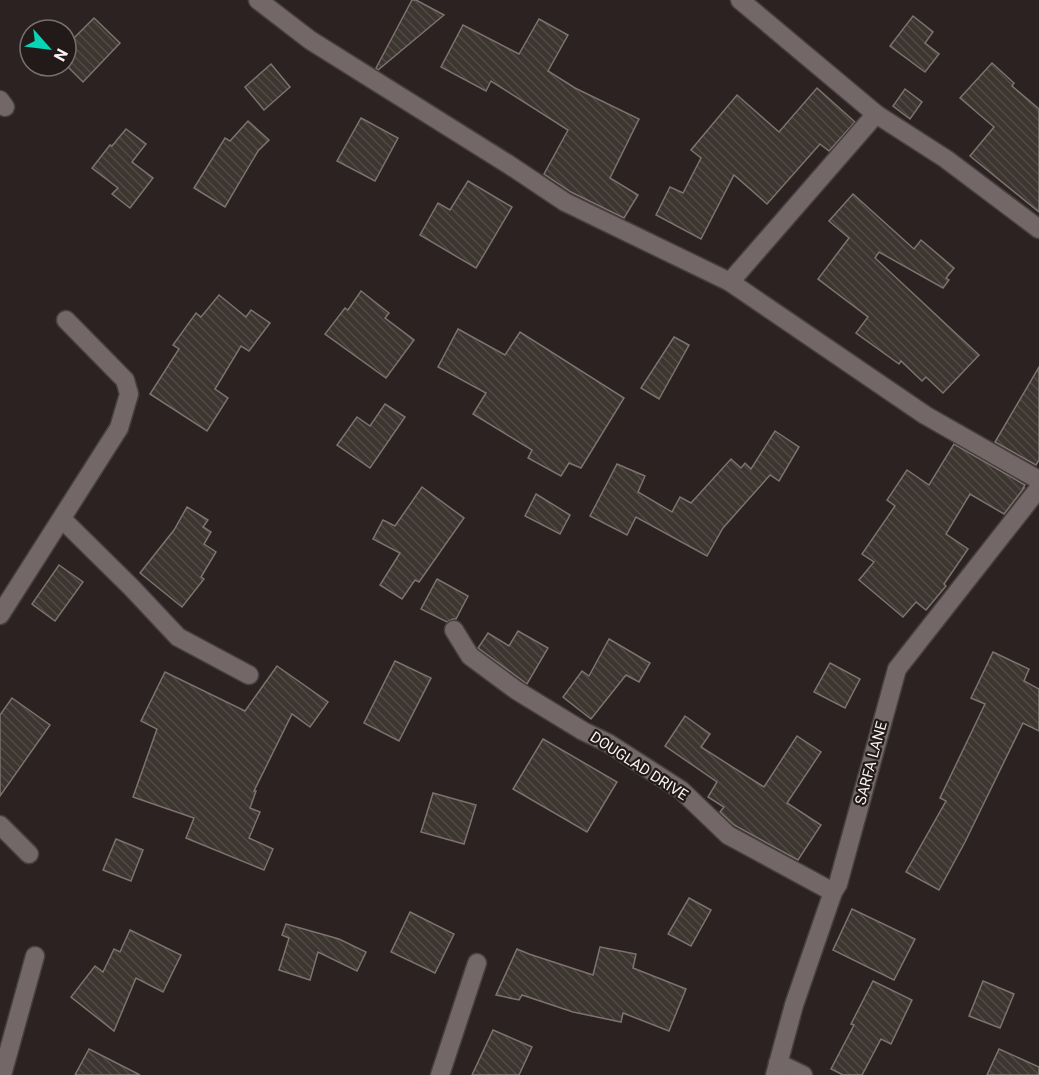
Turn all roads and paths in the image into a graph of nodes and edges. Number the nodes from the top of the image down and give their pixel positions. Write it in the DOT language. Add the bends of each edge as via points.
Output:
graph roads {
  1 [pos="258,0"];
  2 [pos="740,0"];
  3 [pos="876,114"];
  4 [pos="1039,230"];
  5 [pos="730,282"];
  6 [pos="66,320"];
  7 [pos="1039,480"];
  8 [pos="1039,488"];
  9 [pos="62,519"];
  10 [pos="0,615"];
  11 [pos="454,630"];
  12 [pos="249,675"];
  13 [pos="0,825"];
  14 [pos="29,854"];
  15 [pos="833,892"];
  16 [pos="35,957"];
  17 [pos="477,963"];
  18 [pos="777,1069"];
  19 [pos="2,1075"];
  20 [pos="440,1075"];
  21 [pos="803,1075"];
  1 -- 5 [label="street" via="310,40 565,202"];
  2 -- 3 [label="street"];
  3 -- 4 [label="street" via="946,159"];
  3 -- 5 [label="street"];
  5 -- 7 [label="street" via="925,415"];
  6 -- 9 [label="street" via="125,380 129,394 119,428"];
  8 -- 15 [label="street, SARFA LANE" via="897,669"];
  9 -- 10 [label="street"];
  9 -- 12 [label="street" via="178,637"];
  11 -- 15 [label="street, DOUGLAD DRIVE" via="470,656 516,690 681,790 728,835"];
  13 -- 14 [label="street"];
  15 -- 18 [label="street, SARFA LANE" via="794,1005"];
  16 -- 19 [label="street"];
  17 -- 20 [label="street"];
  18 -- 21 [label="street"];
}
